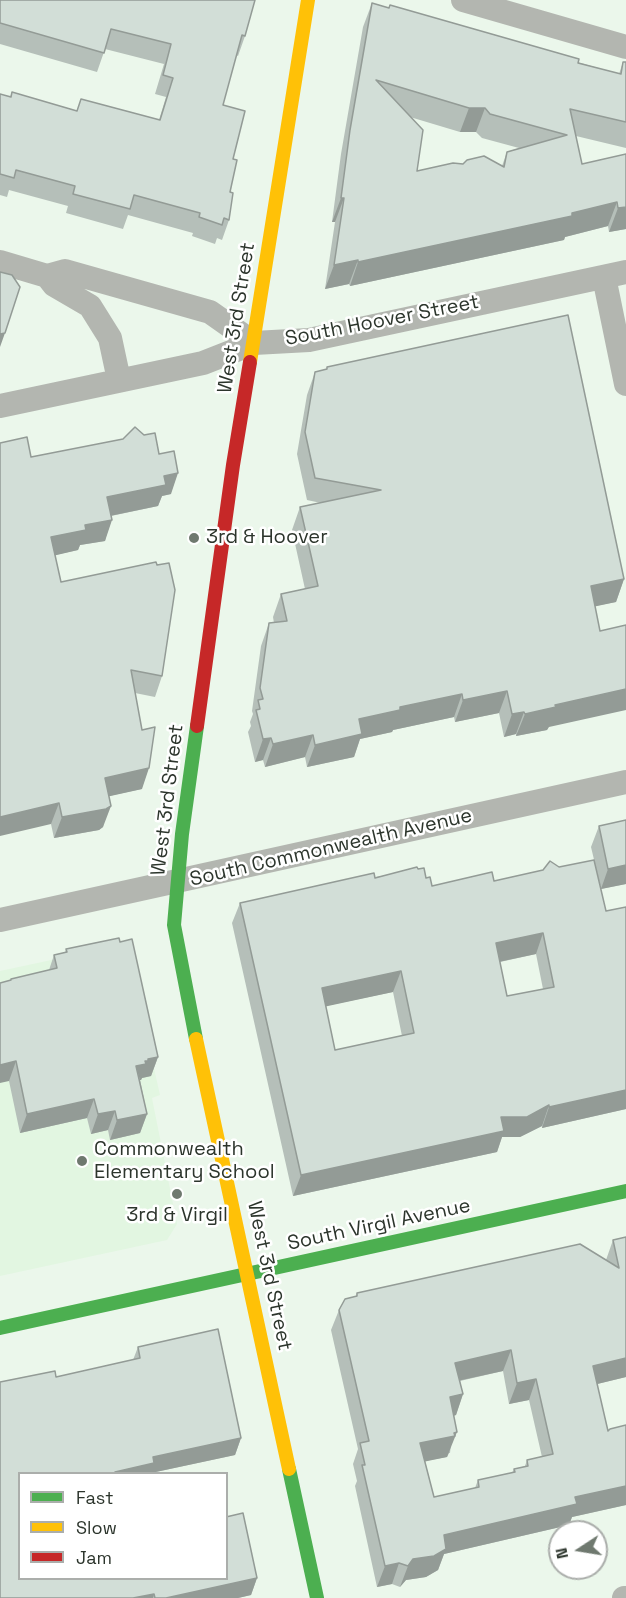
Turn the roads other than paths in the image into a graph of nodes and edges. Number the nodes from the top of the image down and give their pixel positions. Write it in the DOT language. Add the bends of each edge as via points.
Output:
graph roads {
  1 [pos="308,0"];
  2 [pos="464,0"];
  3 [pos="626,47"];
  4 [pos="0,262"];
  5 [pos="615,274"];
  6 [pos="47,276"];
  7 [pos="254,343"];
  8 [pos="119,380"];
  9 [pos="626,384"];
  10 [pos="0,406"];
  11 [pos="626,782"];
  12 [pos="176,882"];
  13 [pos="0,920"];
  14 [pos="626,1191"];
  15 [pos="248,1274"];
  16 [pos="0,1328"];
  17 [pos="317,1598"];
  1 -- 7 [label="main road, West 3rd Street"];
  2 -- 3 [label="street"];
  4 -- 6 [label="street"];
  5 -- 7 [label="street, South Hoover Street" via="309,340"];
  5 -- 9 [label="street"];
  6 -- 7 [label="street" via="65,271 210,312"];
  6 -- 8 [label="street" via="54,285 90,306 110,338"];
  7 -- 8 [label="street, South Hoover Street" via="203,363"];
  7 -- 12 [label="main road, West 3rd Street" via="233,465"];
  8 -- 10 [label="street, South Hoover Street"];
  11 -- 12 [label="street, South Commonwealth Avenue"];
  12 -- 13 [label="street, South Commonwealth Avenue"];
  12 -- 15 [label="main road, West 3rd Street" via="174,925"];
  14 -- 15 [label="main road, South Virgil Avenue"];
  15 -- 16 [label="main road, South Virgil Avenue"];
  15 -- 17 [label="main road, West 3rd Street"];
}
